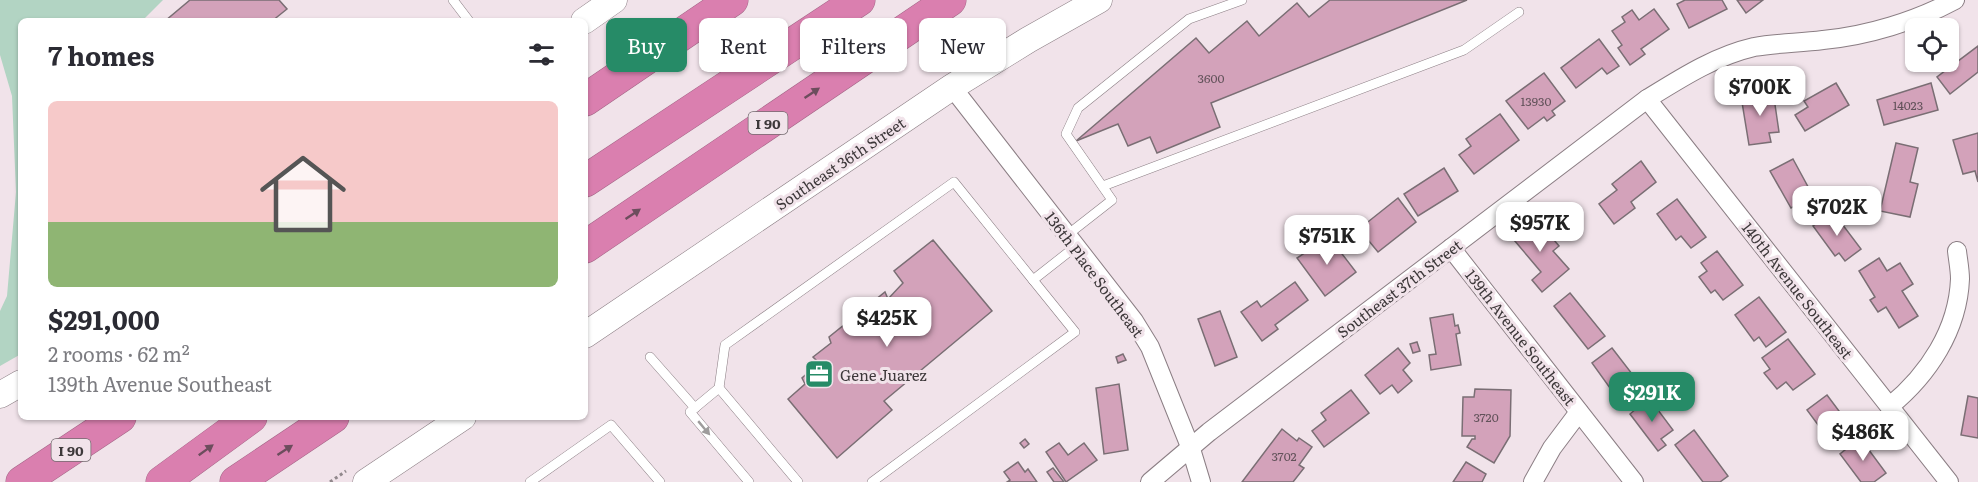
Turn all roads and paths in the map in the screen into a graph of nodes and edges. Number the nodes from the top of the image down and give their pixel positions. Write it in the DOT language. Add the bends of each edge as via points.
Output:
graph roads {
  1 [pos="453,0"];
  2 [pos="614,0"];
  3 [pos="732,0"];
  4 [pos="829,0"];
  5 [pos="859,0"];
  6 [pos="950,0"];
  7 [pos="1100,0"];
  8 [pos="1242,0"];
  9 [pos="1955,0"];
  10 [pos="1519,12"];
  11 [pos="467,18"];
  12 [pos="588,18"];
  13 [pos="952,87"];
  14 [pos="588,98"];
  15 [pos="1647,99"];
  16 [pos="588,157"];
  17 [pos="588,179"];
  18 [pos="1103,186"];
  19 [pos="1071,241"];
  20 [pos="588,245"];
  21 [pos="1451,249"];
  22 [pos="1957,251"];
  23 [pos="1033,280"];
  24 [pos="588,333"];
  25 [pos="650,357"];
  26 [pos="18,385"];
  27 [pos="718,388"];
  28 [pos="0,396"];
  29 [pos="1890,406"];
  30 [pos="695,408"];
  31 [pos="1580,411"];
  32 [pos="115,420"];
  33 [pos="247,420"];
  34 [pos="329,420"];
  35 [pos="459,420"];
  36 [pos="1191,449"];
  37 [pos="22,482"];
  38 [pos="162,482"];
  39 [pos="236,482"];
  40 [pos="366,482"];
  41 [pos="530,482"];
  42 [pos="660,482"];
  43 [pos="749,482"];
  44 [pos="798,482"];
  45 [pos="872,482"];
  46 [pos="1150,482"];
  47 [pos="1201,482"];
  48 [pos="1533,482"];
  49 [pos="1634,482"];
  50 [pos="1949,482"];
  1 -- 11 [label="lane"];
  2 -- 12 [label="main road"];
  3 -- 14 [label="highway"];
  4 -- 16 [label="highway"];
  5 -- 17 [label="highway"];
  20 -- 6 [label="highway, I 90, one-way"];
  7 -- 13 [label="main road, Southeast 36th Street"];
  8 -- 18 [label="lane" via="1189,20 1078,108 1066,134"];
  9 -- 15 [label="street, Southeast 37th Street" via="1864,33 1754,47 1724,56"];
  10 -- 18 [label="lane" via="1464,50"];
  13 -- 19 [label="street, 136th Place Southeast"];
  13 -- 24 [label="main road, Southeast 36th Street"];
  15 -- 21 [label="street, Southeast 37th Street"];
  15 -- 29 [label="street, 140th Avenue Southeast"];
  18 -- 19 [label="lane" via="1112,200"];
  19 -- 23 [label="lane"];
  19 -- 36 [label="street, 136th Place Southeast" via="1149,347"];
  21 -- 31 [label="street, 139th Avenue Southeast"];
  21 -- 36 [label="street, Southeast 37th Street"];
  22 -- 29 [label="street" via="1957,303 1946,335 1929,366 1909,391"];
  23 -- 27 [label="lane" via="954,182 726,345"];
  23 -- 45 [label="lane" via="1075,332"];
  25 -- 30 [label="lane"];
  26 -- 28 [label="main road"];
  27 -- 30 [label="lane"];
  27 -- 44 [label="lane"];
  29 -- 50 [label="street, 140th Avenue Southeast"];
  30 -- 43 [label="lane, one-way" via="690,412"];
  31 -- 48 [label="street"];
  31 -- 49 [label="street, 139th Avenue Southeast"];
  32 -- 37 [label="highway, I 90"];
  38 -- 33 [label="highway, one-way"];
  39 -- 34 [label="highway, one-way"];
  35 -- 40 [label="main road"];
  36 -- 46 [label="street, Southeast 37th Street"];
  36 -- 47 [label="street, 136th Place Southeast"];
  41 -- 42 [label="lane" via="612,426"];
}
